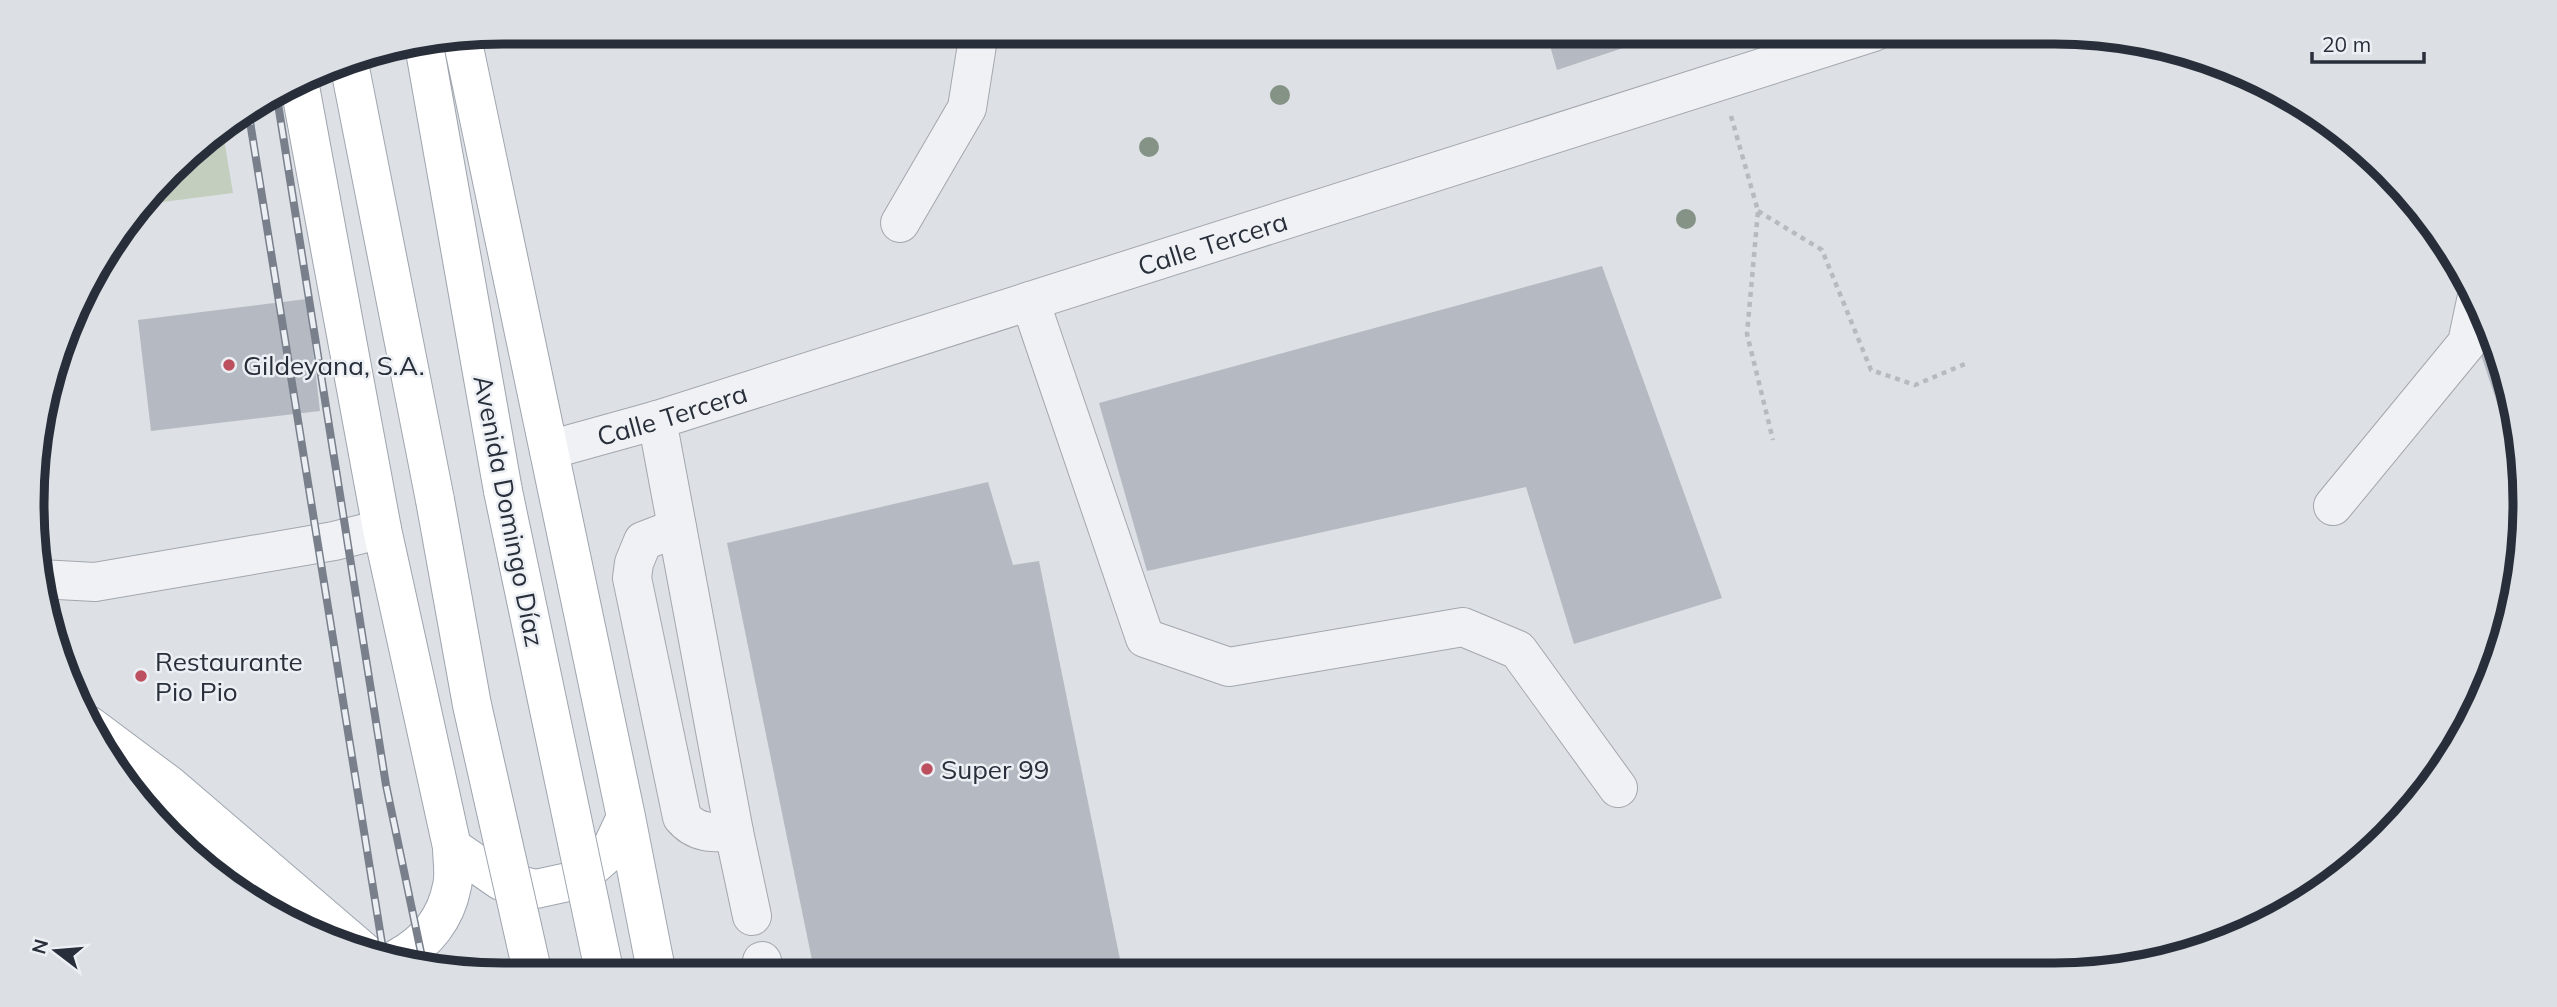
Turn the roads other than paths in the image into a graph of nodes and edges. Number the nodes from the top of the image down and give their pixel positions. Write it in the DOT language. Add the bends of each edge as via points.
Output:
graph roads {
  1 [pos="977,44"];
  2 [pos="1836,44"];
  3 [pos="464,46"];
  4 [pos="425,51"];
  5 [pos="350,70"];
  6 [pos="301,91"];
  7 [pos="900,223"];
  8 [pos="1030,301"];
  9 [pos="2473,316"];
  10 [pos="657,420"];
  11 [pos="549,450"];
  12 [pos="2333,506"];
  13 [pos="677,528"];
  14 [pos="382,529"];
  15 [pos="51,580"];
  16 [pos="110,741"];
  17 [pos="1618,788"];
  18 [pos="626,817"];
  19 [pos="734,832"];
  20 [pos="452,847"];
  21 [pos="262,886"];
  22 [pos="752,916"];
  23 [pos="324,926"];
  24 [pos="408,953"];
  25 [pos="530,963"];
  26 [pos="602,963"];
  27 [pos="655,963"];
  1 -- 7 [label="street" via="967,108"];
  2 -- 8 [label="street, Calle Tercera"];
  3 -- 11 [label="main road"];
  4 -- 26 [label="main road, Avenida Domingo Díaz, bridge" via="503,491"];
  5 -- 25 [label="main road, bridge" via="472,705"];
  6 -- 14 [label="main road"];
  8 -- 10 [label="street, Calle Tercera"];
  8 -- 17 [label="street" via="1145,638 1229,667 1463,627 1518,650"];
  9 -- 12 [label="street" via="2467,343"];
  10 -- 11 [label="street, Calle Tercera"];
  10 -- 13 [label="street"];
  11 -- 18 [label="main road"];
  13 -- 19 [label="street"];
  13 -- 19 [label="street" via="643,541 632,578 682,817 690,828 709,834"];
  14 -- 15 [label="street" via="95,582"];
  14 -- 20 [label="main road"];
  16 -- 21 [label="main road" via="169,785"];
  18 -- 20 [label="main road" via="610,851 577,880 536,889 501,881"];
  18 -- 27 [label="main road"];
  19 -- 22 [label="street"];
  20 -- 24 [label="main road" via="453,884 440,921"];
  21 -- 23 [label="main road"];
}
